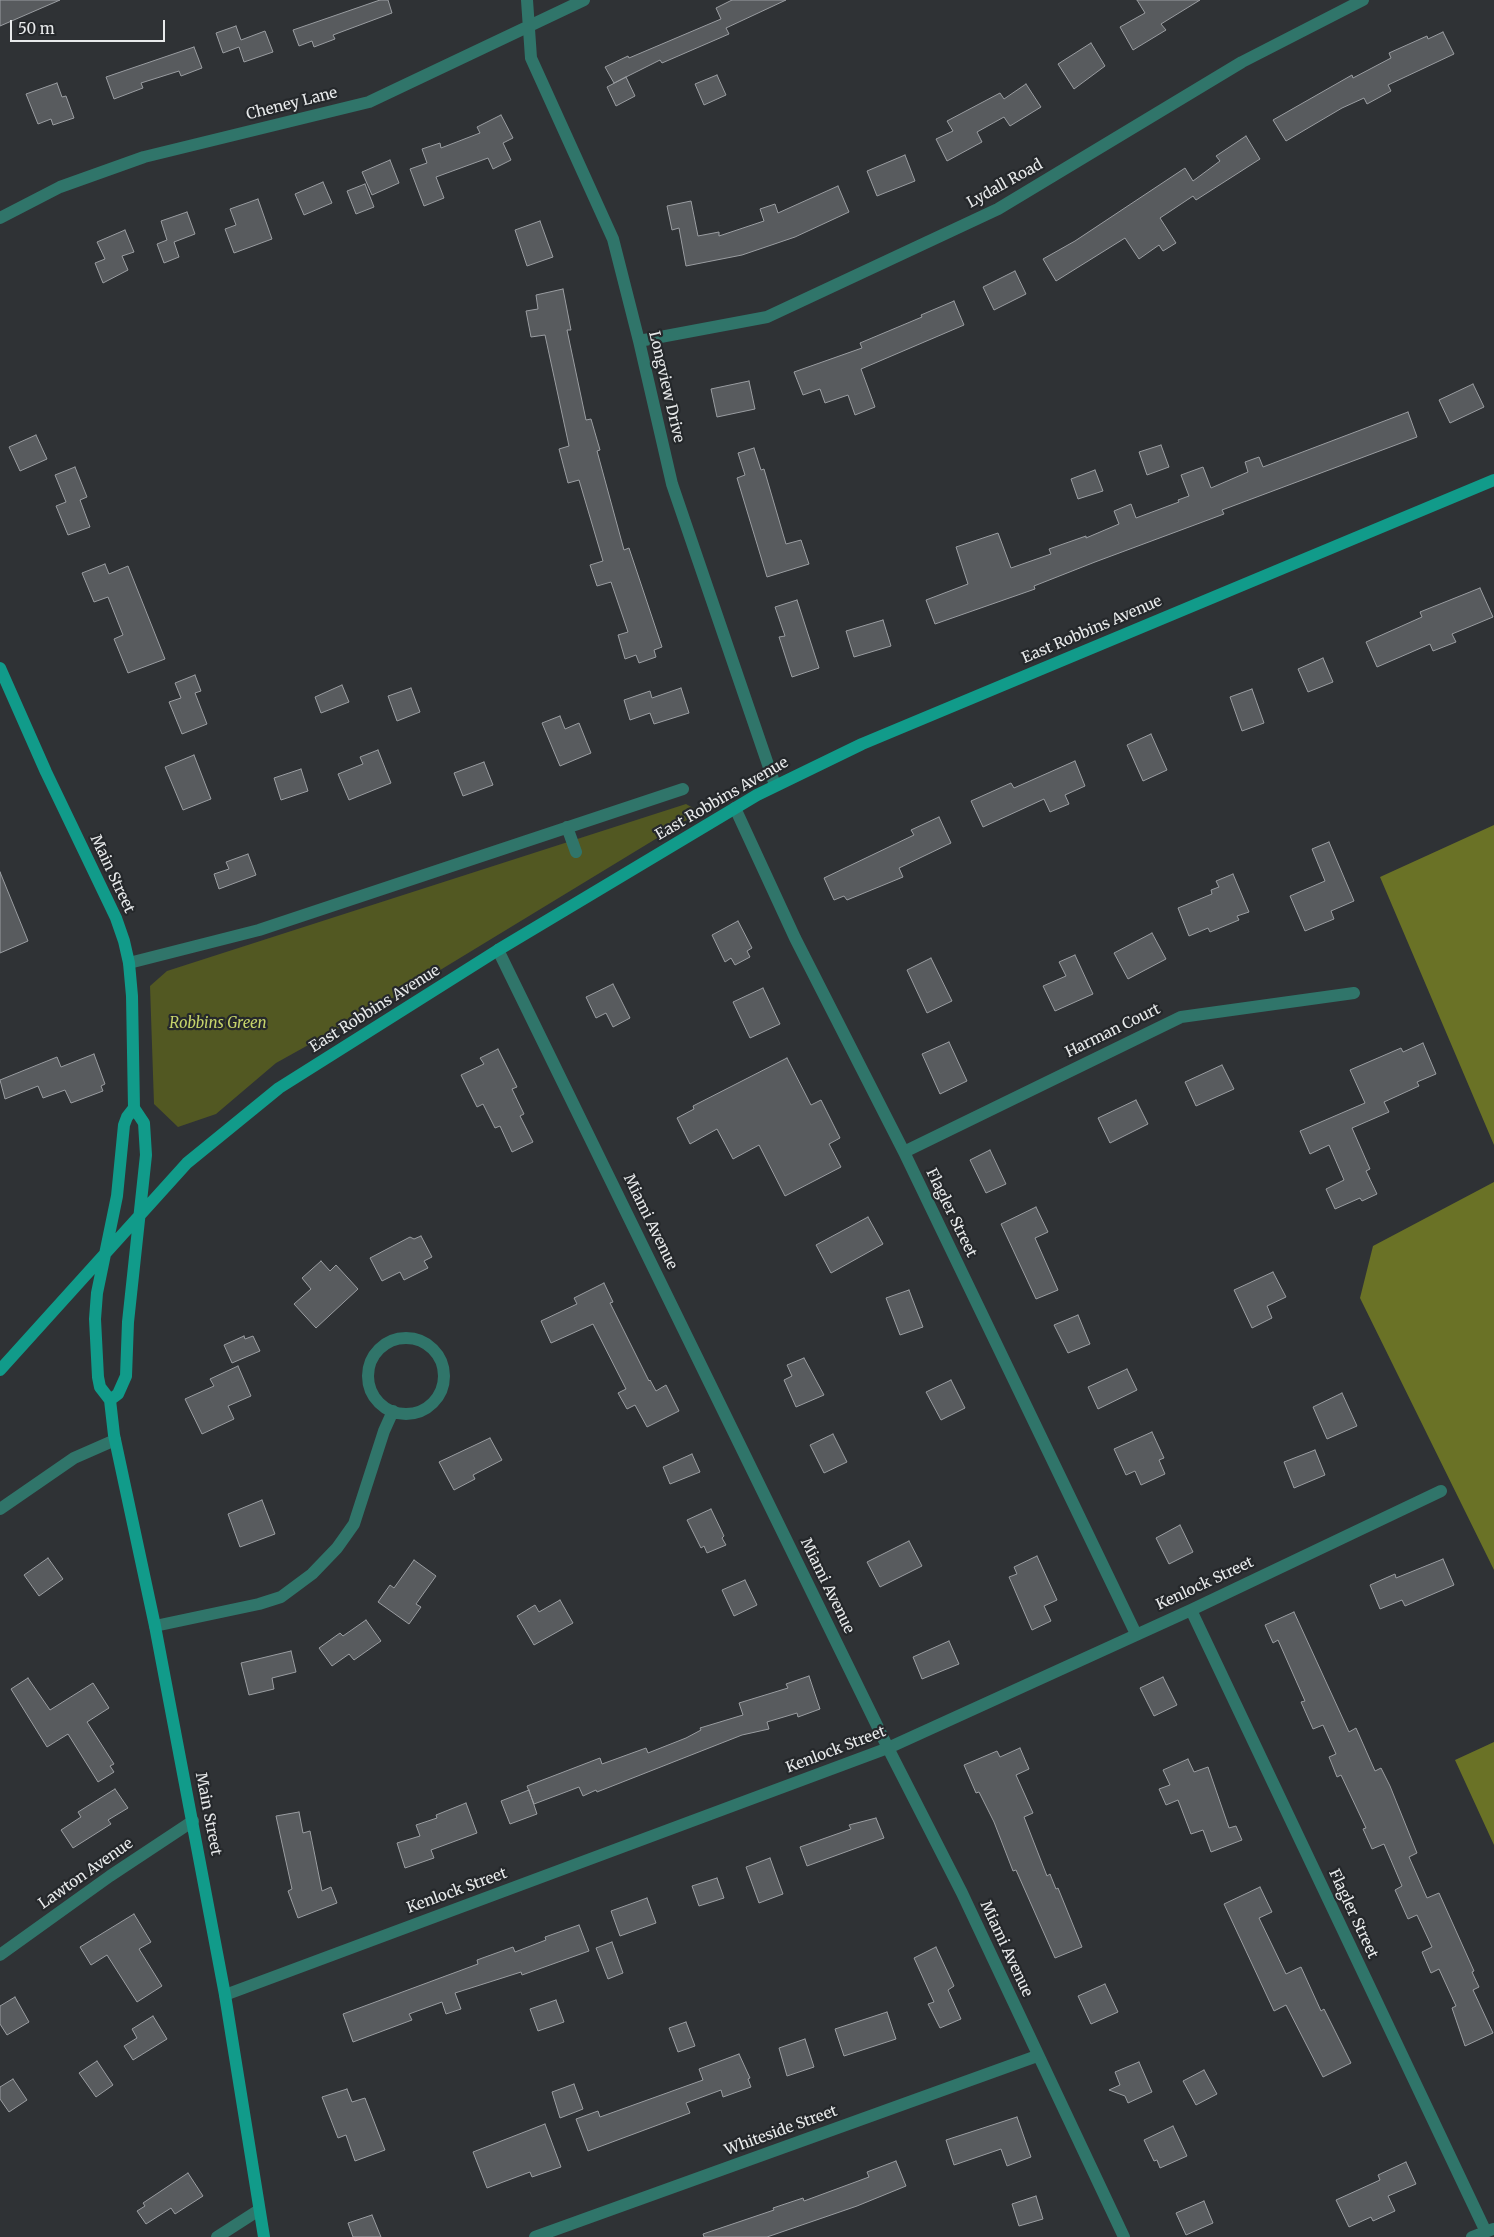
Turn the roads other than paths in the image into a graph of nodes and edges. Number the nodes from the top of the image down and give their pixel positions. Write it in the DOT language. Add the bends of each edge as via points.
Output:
graph roads {
  1 [pos="527,0"];
  2 [pos="584,0"];
  3 [pos="1364,0"];
  4 [pos="529,26"];
  5 [pos="0,218"];
  6 [pos="639,341"];
  7 [pos="1494,480"];
  8 [pos="0,668"];
  9 [pos="775,785"];
  10 [pos="683,789"];
  11 [pos="735,808"];
  12 [pos="567,827"];
  13 [pos="576,852"];
  14 [pos="498,950"];
  15 [pos="129,963"];
  16 [pos="1354,993"];
  17 [pos="134,1108"];
  18 [pos="904,1152"];
  19 [pos="139,1217"];
  20 [pos="103,1258"];
  21 [pos="0,1370"];
  22 [pos="110,1400"];
  23 [pos="393,1411"];
  24 [pos="115,1440"];
  25 [pos="1441,1491"];
  26 [pos="0,1509"];
  27 [pos="1191,1610"];
  28 [pos="155,1626"];
  29 [pos="1136,1634"];
  30 [pos="888,1748"];
  31 [pos="193,1821"];
  32 [pos="0,1955"];
  33 [pos="225,1995"];
  34 [pos="1037,2056"];
  35 [pos="260,2210"];
  36 [pos="1490,2230"];
  37 [pos="217,2237"];
  38 [pos="264,2237"];
  39 [pos="535,2237"];
  40 [pos="1124,2237"];
  41 [pos="1472,2237"];
  1 -- 4 [label="street, Longview Drive"];
  2 -- 4 [label="street, Cheney Lane"];
  3 -- 6 [label="street, Lydall Road" via="1242,62 989,213 767,317"];
  4 -- 5 [label="street, Cheney Lane" via="369,102 144,157 60,188"];
  4 -- 6 [label="street, Longview Drive" via="531,58 613,239"];
  6 -- 9 [label="street, Longview Drive" via="672,484"];
  7 -- 9 [label="main road, East Robbins Avenue" via="862,744"];
  8 -- 15 [label="main road, Main Street" via="116,918"];
  9 -- 11 [label="main road, East Robbins Avenue"];
  10 -- 12 [label="street, East Robbins Avenue"];
  11 -- 14 [label="main road, East Robbins Avenue"];
  11 -- 18 [label="street, Flagler Street" via="795,938"];
  12 -- 13 [label="street"];
  12 -- 15 [label="street, East Robbins Avenue" via="259,930"];
  14 -- 19 [label="main road, East Robbins Avenue" via="279,1088 187,1163"];
  14 -- 30 [label="street, Miami Avenue"];
  15 -- 17 [label="main road, Main Street"];
  16 -- 18 [label="street, Harman Court" via="1181,1017"];
  17 -- 19 [label="main road" via="144,1123 146,1135"];
  17 -- 20 [label="main road" via="124,1125 117,1196"];
  18 -- 29 [label="street, Flagler Street"];
  19 -- 20 [label="main road, East Robbins Avenue"];
  19 -- 22 [label="main road" via="126,1376 118,1394"];
  20 -- 21 [label="main road, East Robbins Avenue"];
  20 -- 22 [label="main road" via="95,1319 96,1360 100,1387"];
  22 -- 24 [label="main road, Main Street"];
  23 -- 23 [label="street" via="415,1413 424,1409 433,1402 441,1388 444,1372 441,1362 436,1352 418,1340 397,1339 387,1343 378,1350 370,1364 368,1380 371,1390 384,1407"];
  23 -- 28 [label="street" via="354,1524 312,1574 281,1597 266,1602"];
  24 -- 26 [label="street" via="74,1458"];
  24 -- 28 [label="main road, Main Street"];
  25 -- 27 [label="street, Kenlock Street"];
  27 -- 29 [label="street, Kenlock Street"];
  27 -- 36 [label="street, Flagler Street"];
  28 -- 31 [label="main road, Main Street"];
  29 -- 30 [label="street, Kenlock Street"];
  30 -- 33 [label="street, Kenlock Street"];
  30 -- 34 [label="street, Miami Avenue" via="962,1892"];
  31 -- 32 [label="street, Lawton Avenue"];
  31 -- 33 [label="main road, Main Street"];
  33 -- 35 [label="main road, Main Street"];
  34 -- 39 [label="street, Whiteside Street"];
  34 -- 40 [label="street, Miami Avenue"];
  35 -- 37 [label="street"];
  35 -- 38 [label="main road, Main Street"];
  36 -- 41 [label="street"];
}
